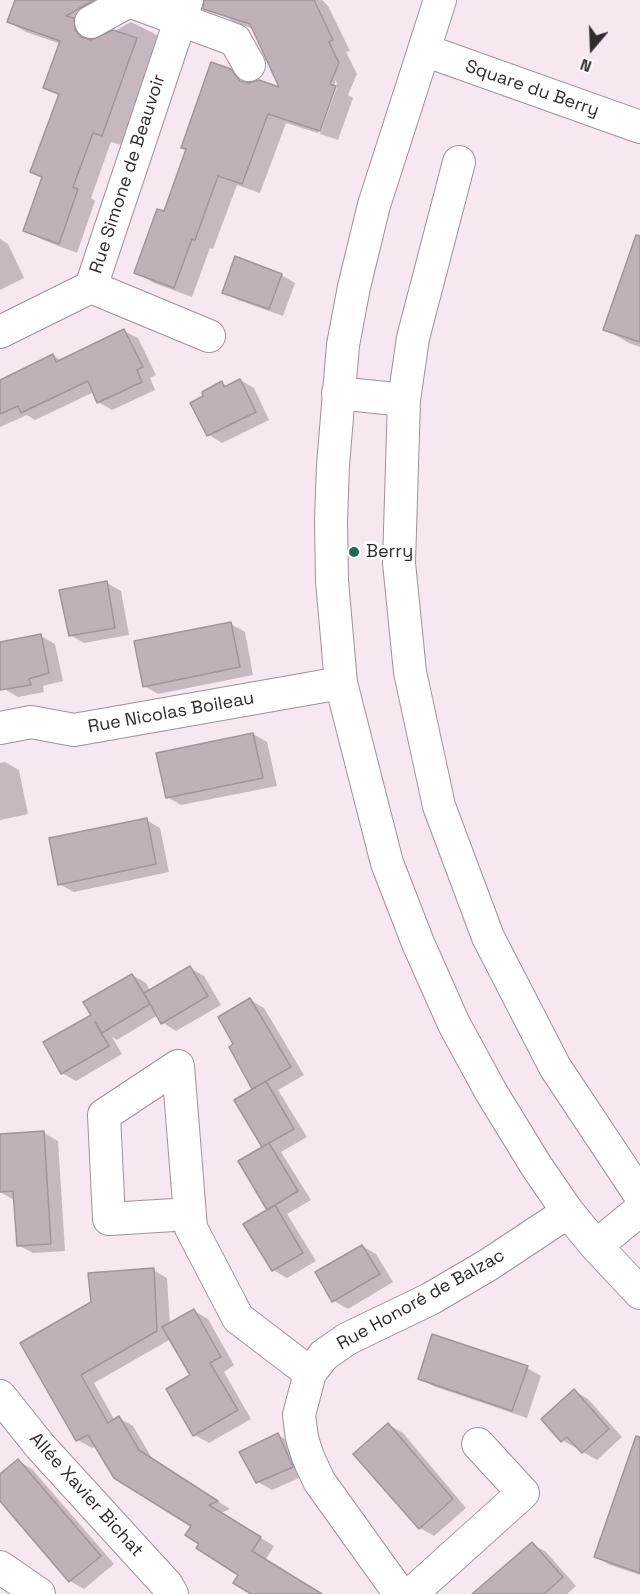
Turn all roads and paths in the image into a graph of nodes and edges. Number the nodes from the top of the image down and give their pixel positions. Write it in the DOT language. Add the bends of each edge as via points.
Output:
graph roads {
  1 [pos="440,0"];
  2 [pos="183,9"];
  3 [pos="91,22"];
  4 [pos="424,50"];
  5 [pos="249,65"];
  6 [pos="640,127"];
  7 [pos="459,162"];
  8 [pos="91,287"];
  9 [pos="0,332"];
  10 [pos="209,336"];
  11 [pos="338,393"];
  12 [pos="404,400"];
  13 [pos="341,683"];
  14 [pos="0,728"];
  15 [pos="640,1195"];
  16 [pos="640,1210"];
  17 [pos="568,1212"];
  18 [pos="190,1215"];
  19 [pos="596,1246"];
  20 [pos="640,1293"];
  21 [pos="309,1373"];
  22 [pos="0,1396"];
  23 [pos="478,1444"];
  24 [pos="0,1567"];
  25 [pos="39,1594"];
  26 [pos="172,1594"];
  27 [pos="400,1594"];
  28 [pos="411,1594"];
  1 -- 4 [label="street"];
  2 -- 3 [label="street" via="129,1"];
  2 -- 5 [label="street" via="235,40"];
  2 -- 8 [label="street, Rue Simone de Beauvoir"];
  4 -- 6 [label="street, Square du Berry"];
  4 -- 11 [label="street" via="374,204 354,287"];
  7 -- 12 [label="street" via="413,338"];
  8 -- 9 [label="street, Rue Simone de Beauvoir"];
  8 -- 10 [label="street"];
  11 -- 12 [label="street"];
  11 -- 13 [label="street" via="331,521"];
  12 -- 15 [label="street" via="399,563 410,672 439,806 488,937 555,1067"];
  13 -- 14 [label="street, Rue Nicolas Boileau" via="74,730 31,722"];
  13 -- 17 [label="street" via="387,863 418,943 454,1024 491,1092"];
  16 -- 19 [label="street"];
  17 -- 19 [label="street"];
  17 -- 21 [label="street, Rue Honoré de Balzac" via="449,1288 347,1339 324,1355"];
  18 -- 18 [label="street" via="109,1219 104,1115 178,1066"];
  18 -- 21 [label="street" via="191,1228 238,1318"];
  19 -- 20 [label="street"];
  21 -- 27 [label="street, Rue Honoré de Balzac" via="299,1415 308,1457 319,1481"];
  22 -- 26 [label="street, Allée Xavier Bichat"];
  23 -- 28 [label="street" via="523,1493"];
  24 -- 25 [label="street"];
}
